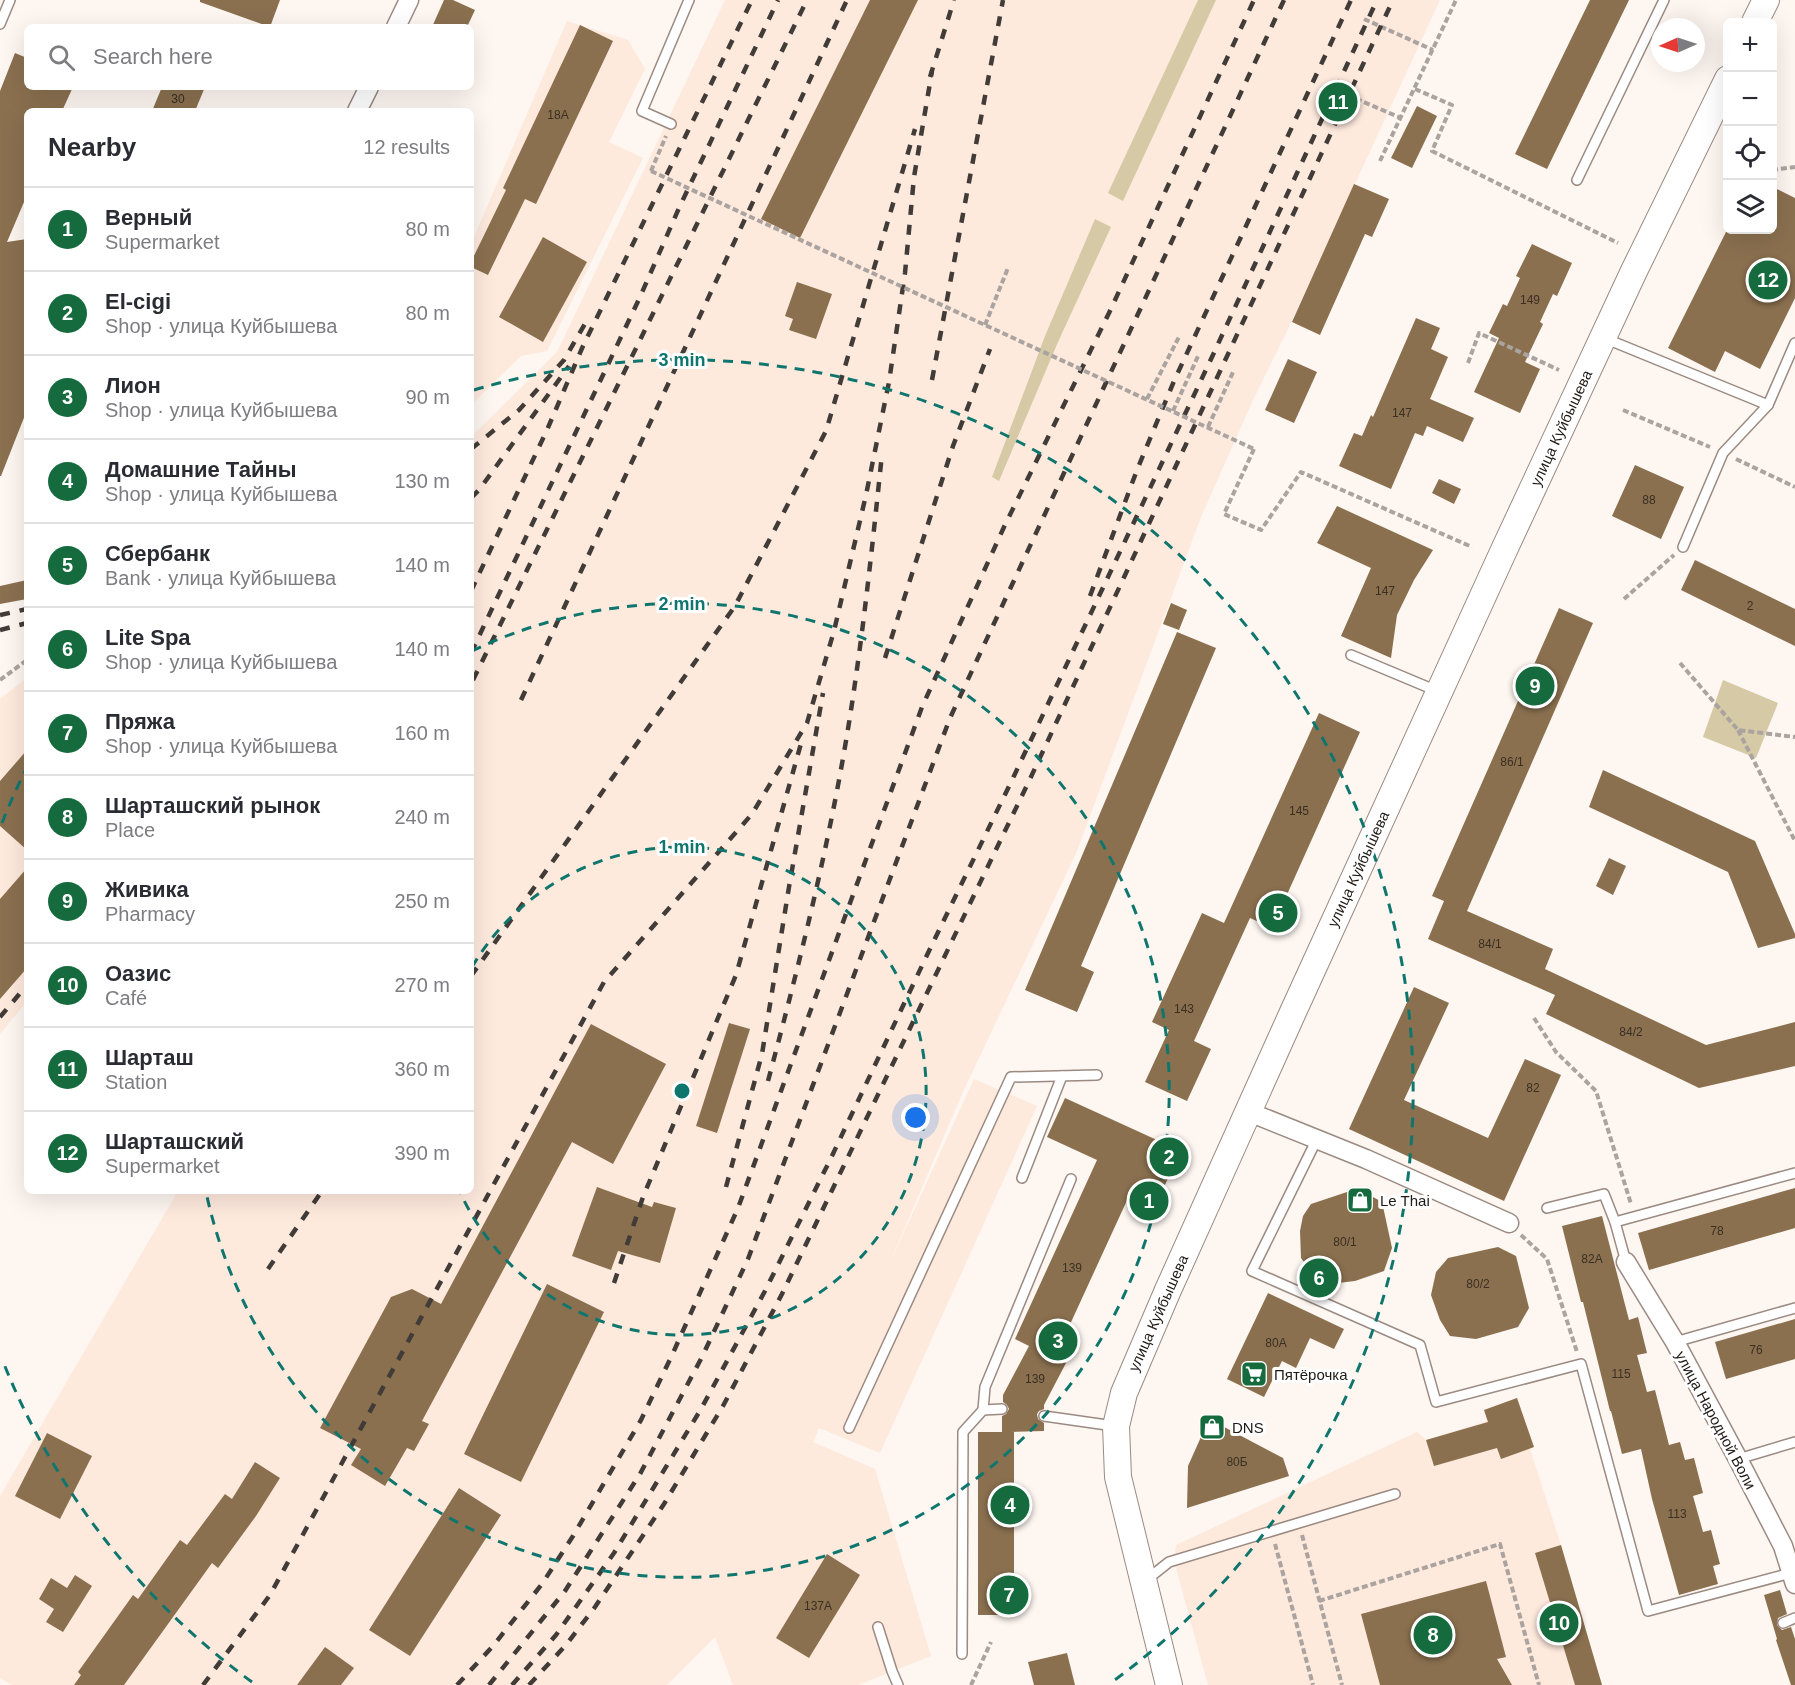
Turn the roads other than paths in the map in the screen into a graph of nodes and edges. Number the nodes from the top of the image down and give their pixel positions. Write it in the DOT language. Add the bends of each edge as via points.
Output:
graph roads {
  1 [pos="10,0"];
  2 [pos="409,0"];
  3 [pos="689,0"];
  4 [pos="1664,0"];
  5 [pos="1766,0"];
  6 [pos="1757,18"];
  7 [pos="0,24"];
  8 [pos="397,24"];
  9 [pos="1723,89"];
  10 [pos="368,90"];
  11 [pos="358,108"];
  12 [pos="671,124"];
  13 [pos="1577,180"];
  14 [pos="1602,338"];
  15 [pos="1795,343"];
  16 [pos="1768,405"];
  17 [pos="1683,547"];
  18 [pos="1351,655"];
  19 [pos="1439,692"];
  20 [pos="1097,1075"];
  21 [pos="1062,1076"];
  22 [pos="1249,1112"];
  23 [pos="1317,1139"];
  24 [pos="1795,1173"];
  25 [pos="1022,1178"];
  26 [pos="1071,1179"];
  27 [pos="1547,1208"];
  28 [pos="1615,1222"];
  29 [pos="1509,1223"];
  30 [pos="1626,1262"];
  31 [pos="1795,1308"];
  32 [pos="1675,1342"];
  33 [pos="1002,1409"];
  34 [pos="983,1410"];
  35 [pos="1044,1416"];
  36 [pos="1116,1426"];
  37 [pos="849,1428"];
  38 [pos="1795,1442"];
  39 [pos="1738,1459"];
  40 [pos="1395,1494"];
  41 [pos="1789,1544"];
  42 [pos="1793,1579"];
  43 [pos="1143,1582"];
  44 [pos="1795,1618"];
  45 [pos="1783,1623"];
  46 [pos="879,1627"];
  47 [pos="962,1654"];
  48 [pos="898,1685"];
  49 [pos="1168,1685"];
  1 -- 7 [label="lane"];
  2 -- 8 [label="street"];
  3 -- 12 [label="lane" via="642,111"];
  4 -- 13 [label="lane"];
  5 -- 6 [label="street"];
  9 -- 14 [label="street, улица Куйбышева"];
  10 -- 11 [label="street"];
  14 -- 16 [label="lane"];
  14 -- 19 [label="street, улица Куйбышева"];
  15 -- 16 [label="lane"];
  16 -- 17 [label="lane" via="1723,453"];
  18 -- 19 [label="lane"];
  19 -- 22 [label="street, улица Куйбышева"];
  20 -- 21 [label="lane"];
  21 -- 25 [label="lane"];
  21 -- 37 [label="lane" via="1011,1077"];
  22 -- 23 [label="street"];
  22 -- 36 [label="street, улица Куйбышева" via="1132,1373"];
  23 -- 29 [label="street"];
  23 -- 42 [label="lane" via="1252,1271 1420,1345 1436,1402 1581,1364 1648,1611"];
  24 -- 28 [label="lane"];
  26 -- 34 [label="lane" via="985,1387"];
  27 -- 28 [label="lane" via="1604,1194"];
  28 -- 30 [label="lane"];
  30 -- 32 [label="street, улица Народной Воли"];
  31 -- 32 [label="lane"];
  32 -- 39 [label="street, улица Народной Воли"];
  33 -- 34 [label="lane"];
  34 -- 47 [label="lane" via="963,1432"];
  35 -- 36 [label="lane"];
  36 -- 43 [label="street, улица Куйбышева" via="1118,1477"];
  38 -- 39 [label="lane"];
  39 -- 41 [label="street, улица Народной Воли"];
  40 -- 43 [label="lane" via="1169,1562"];
  41 -- 42 [label="street, улица Народной Воли"];
  43 -- 49 [label="street, улица Куйбышева"];
  44 -- 45 [label="lane"];
  46 -- 48 [label="lane"];
}
